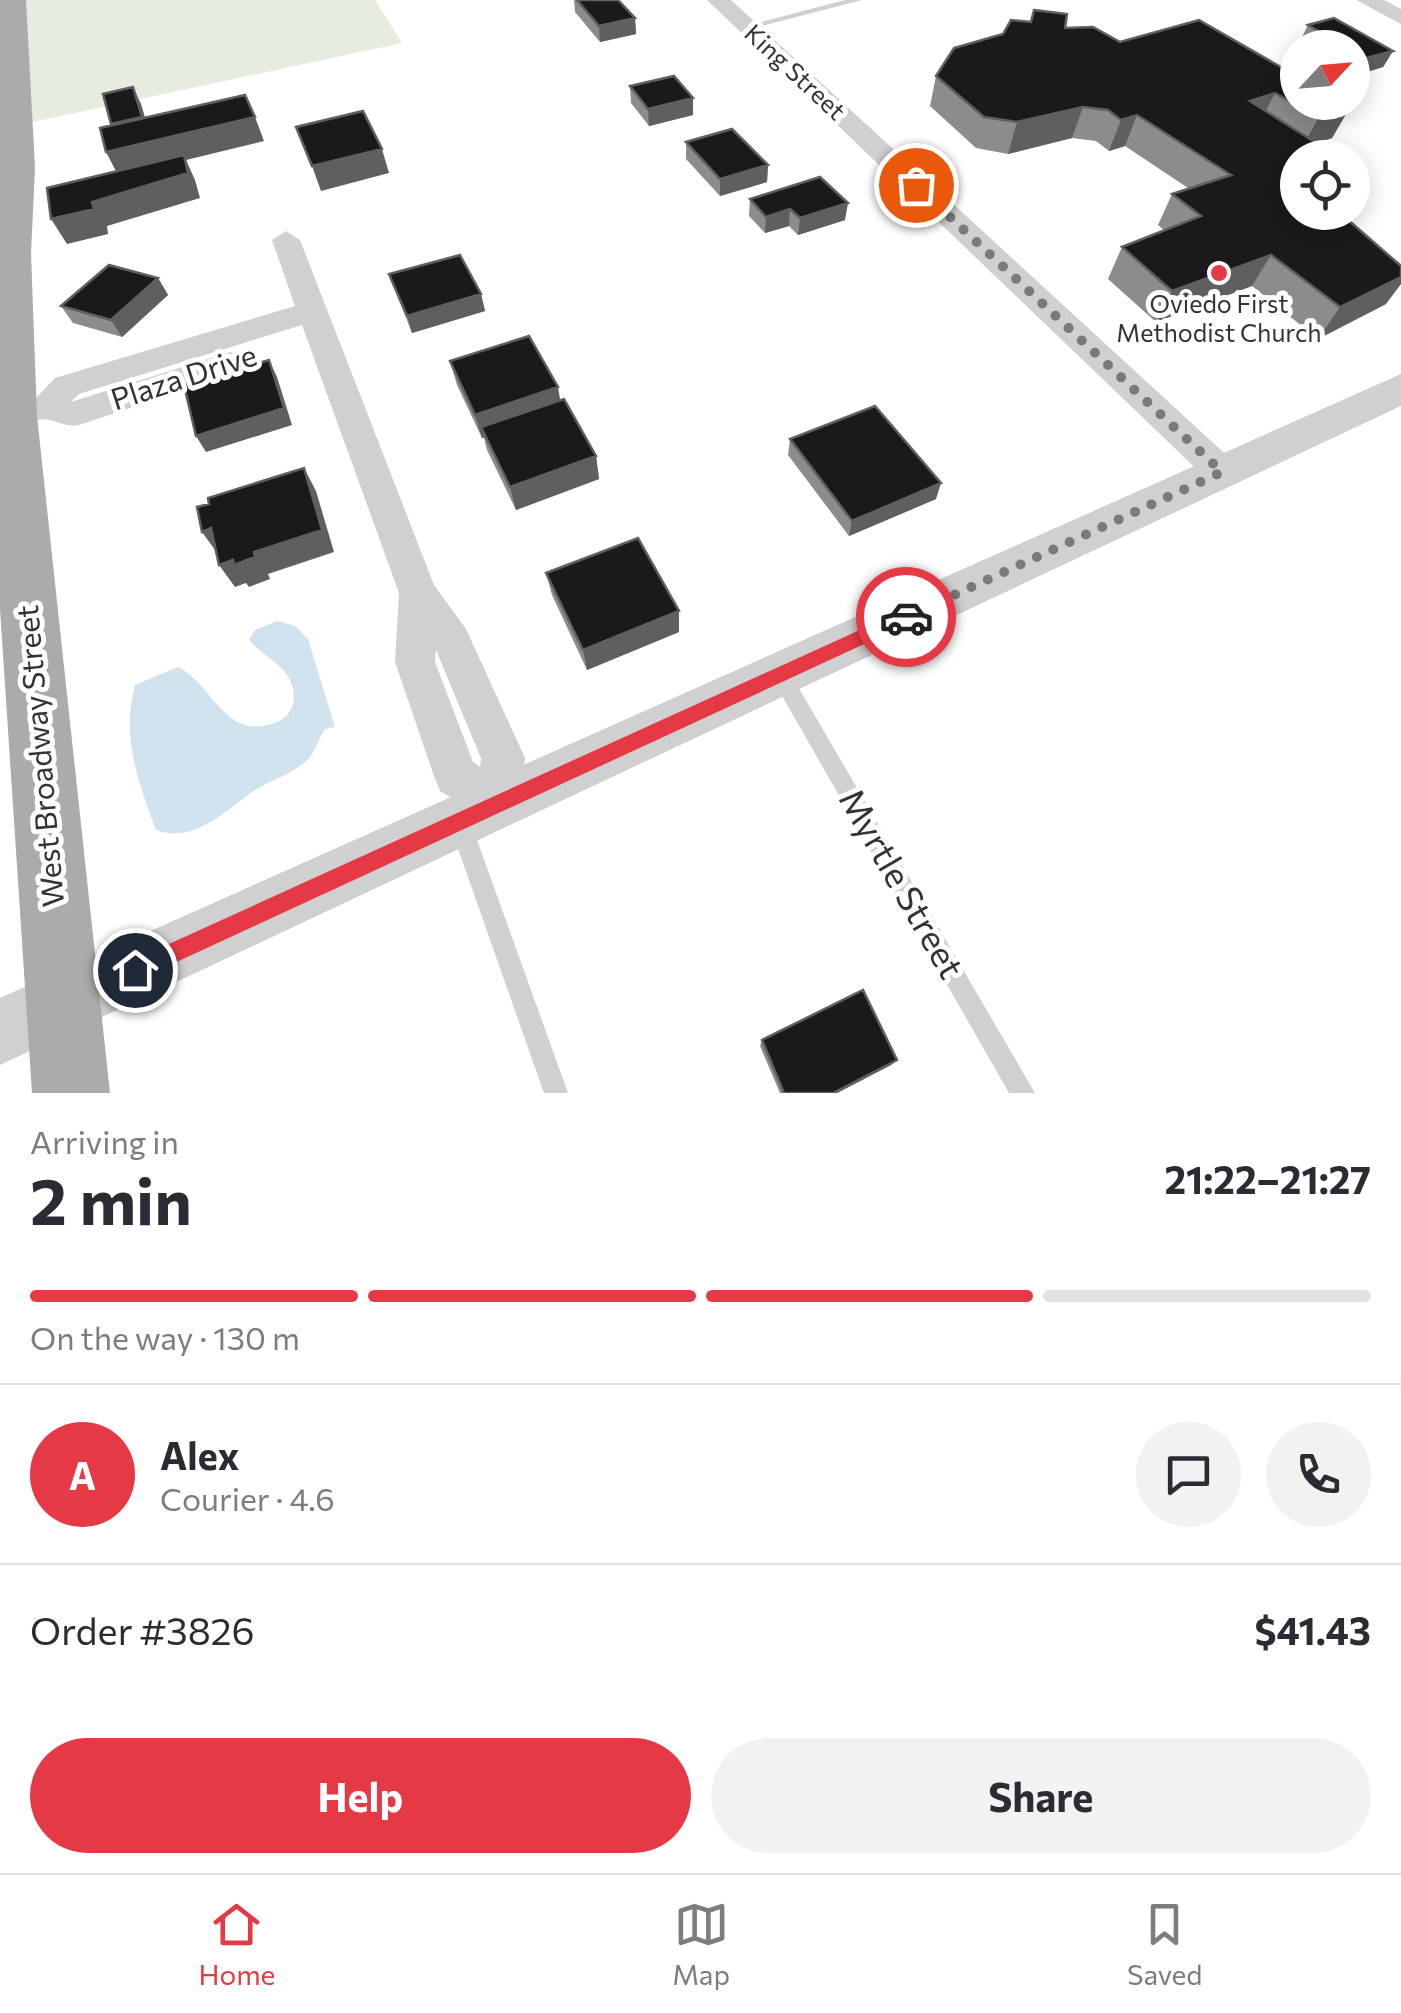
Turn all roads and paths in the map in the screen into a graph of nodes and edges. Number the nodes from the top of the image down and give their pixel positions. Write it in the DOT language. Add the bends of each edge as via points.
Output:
graph roads {
  1 [pos="10,0"];
  2 [pos="718,0"];
  3 [pos="804,0"];
  4 [pos="857,0"];
  5 [pos="1367,0"];
  6 [pos="816,10"];
  7 [pos="1401,17"];
  8 [pos="748,27"];
  9 [pos="286,240"];
  10 [pos="317,322"];
  11 [pos="1401,390"];
  12 [pos="30,411"];
  13 [pos="1222,472"];
  14 [pos="780,674"];
  15 [pos="478,812"];
  16 [pos="31,1018"];
  17 [pos="70,1093"];
  18 [pos="556,1093"];
  19 [pos="1022,1093"];
  1 -- 12 [label="main road, West Broadway Street" via="16,168 10,253"];
  2 -- 8 [label="street, King Street"];
  3 -- 6 [label="lane"];
  4 -- 6 [label="lane"];
  5 -- 7 [label="street"];
  6 -- 8 [label="lane"];
  8 -- 13 [label="street, King Street"];
  9 -- 10 [label="street"];
  10 -- 12 [label="street, Plaza Drive" via="70,415"];
  10 -- 15 [label="street" via="418,593 415,662 456,776"];
  11 -- 13 [label="street"];
  12 -- 16 [label="main road, West Broadway Street"];
  13 -- 14 [label="street"];
  14 -- 15 [label="street"];
  14 -- 19 [label="lane, Myrtle Street"];
  15 -- 16 [label="street"];
  15 -- 18 [label="lane"];
  16 -- 17 [label="main road, West Broadway Street"];
}
